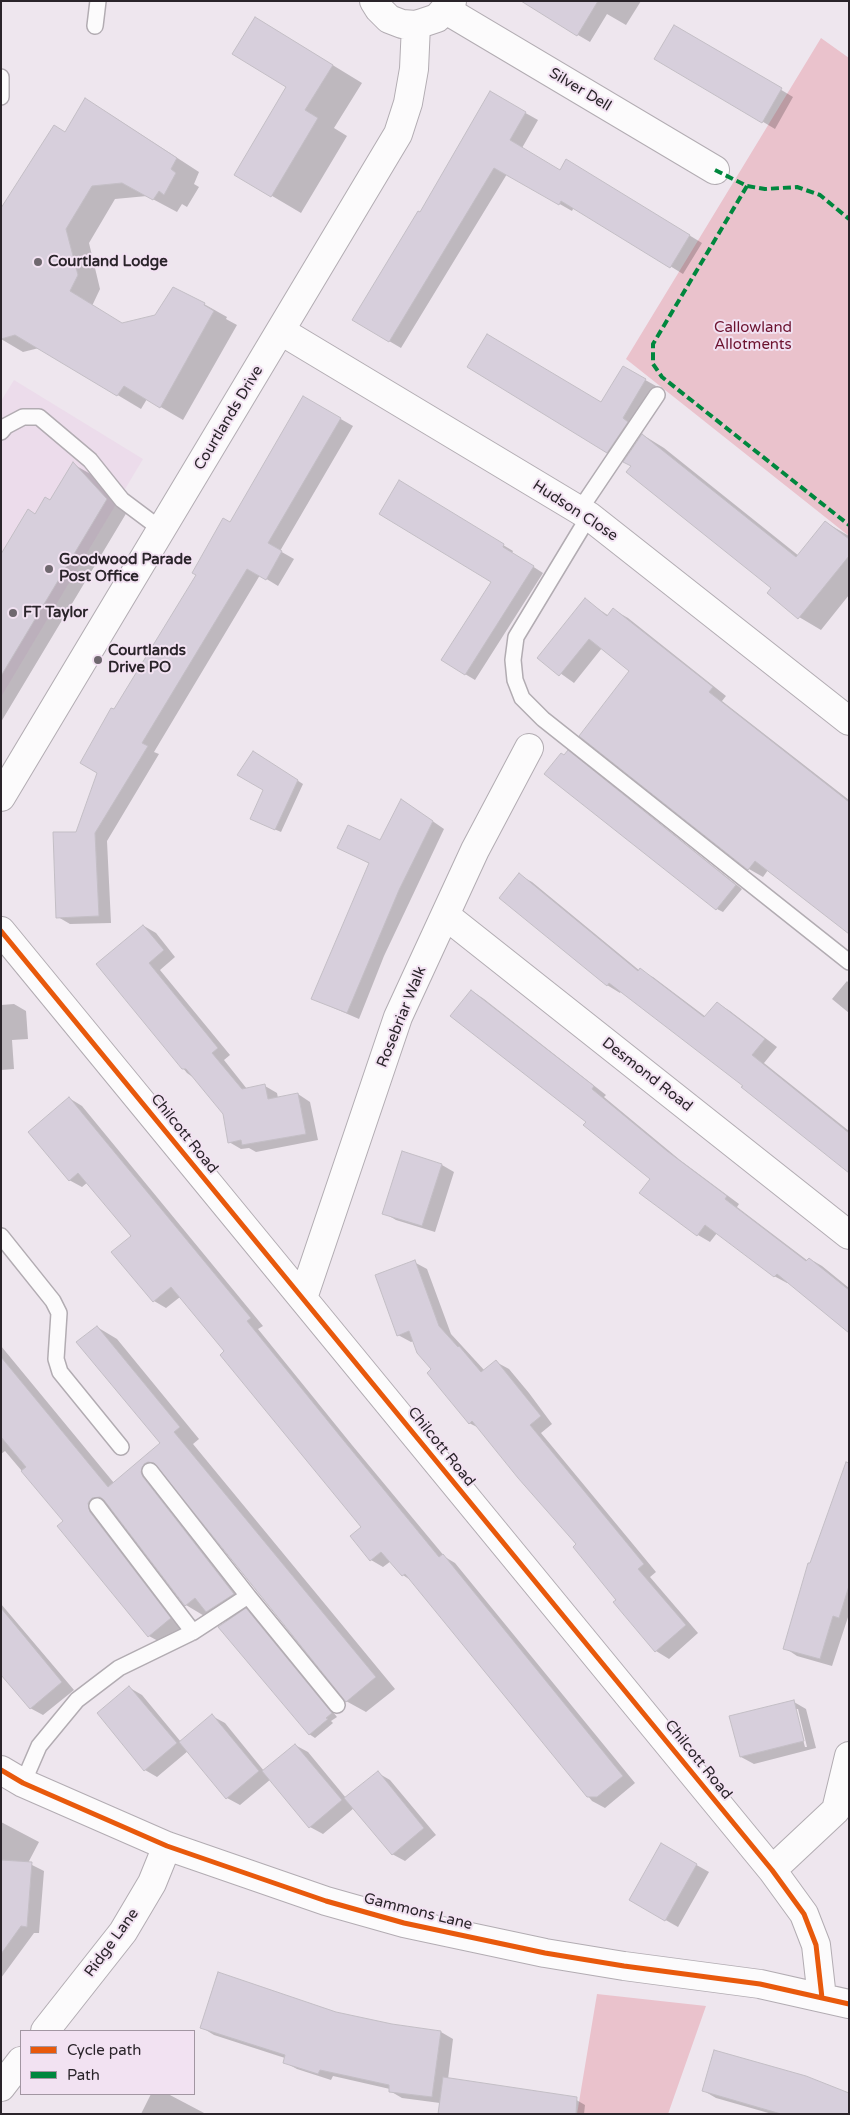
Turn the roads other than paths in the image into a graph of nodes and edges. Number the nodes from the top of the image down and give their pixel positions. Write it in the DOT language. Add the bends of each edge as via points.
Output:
graph roads {
  1 [pos="98,1"];
  2 [pos="374,1"];
  3 [pos="449,6"];
  4 [pos="416,25"];
  5 [pos="95,26"];
  6 [pos="1,77"];
  7 [pos="1,97"];
  8 [pos="715,170"];
  9 [pos="281,332"];
  10 [pos="657,395"];
  11 [pos="1,432"];
  12 [pos="584,514"];
  13 [pos="162,530"];
  14 [pos="849,721"];
  15 [pos="529,748"];
  16 [pos="1,797"];
  17 [pos="445,916"];
  18 [pos="1,931"];
  19 [pos="849,962"];
  20 [pos="849,1235"];
  21 [pos="1,1236"];
  22 [pos="303,1298"];
  23 [pos="121,1447"];
  24 [pos="150,1471"];
  25 [pos="97,1506"];
  26 [pos="248,1596"];
  27 [pos="193,1632"];
  28 [pos="337,1705"];
  29 [pos="849,1756"];
  30 [pos="12,1777"];
  31 [pos="167,1846"];
  32 [pos="772,1870"];
  33 [pos="822,1998"];
  34 [pos="849,2004"];
  35 [pos="46,2030"];
  36 [pos="20,2062"];
  37 [pos="1,2087"];
  1 -- 5 [label="lane"];
  2 -- 4 [label="street" via="389,19"];
  3 -- 4 [label="street" via="437,18"];
  3 -- 8 [label="street, Silver Dell"];
  4 -- 9 [label="street, Courtlands Drive" via="414,69 398,134"];
  6 -- 7 [label="lane"];
  9 -- 12 [label="street, Hudson Close"];
  9 -- 13 [label="street, Courtlands Drive"];
  10 -- 12 [label="lane"];
  11 -- 13 [label="lane" via="23,417 39,417 90,460 122,500"];
  12 -- 14 [label="street, Hudson Close" via="637,552"];
  12 -- 19 [label="lane" via="516,637 513,660 515,680 522,698 543,719"];
  13 -- 16 [label="street, Courtlands Drive"];
  15 -- 17 [label="street, Rosebriar Walk" via="475,850"];
  17 -- 20 [label="street, Desmond Road"];
  17 -- 22 [label="street, Rosebriar Walk" via="398,1017"];
  18 -- 22 [label="street, Chilcott Road"];
  21 -- 23 [label="lane" via="59,1313 56,1359 60,1372"];
  22 -- 32 [label="street, Chilcott Road"];
  24 -- 26 [label="lane"];
  25 -- 27 [label="lane"];
  26 -- 27 [label="lane"];
  26 -- 28 [label="lane"];
  27 -- 30 [label="lane" via="119,1668 78,1700"];
  29 -- 32 [label="street" via="836,1810"];
  30 -- 31 [label="street, Gammons Lane"];
  31 -- 33 [label="street, Gammons Lane" via="326,1901 404,1923 546,1953 760,1984"];
  31 -- 35 [label="street, Ridge Lane" via="148,1890 123,1932"];
  32 -- 33 [label="street, Chilcott Road" via="804,1914 816,1945"];
  33 -- 34 [label="street, Gammons Lane"];
  36 -- 37 [label="street"];
}
